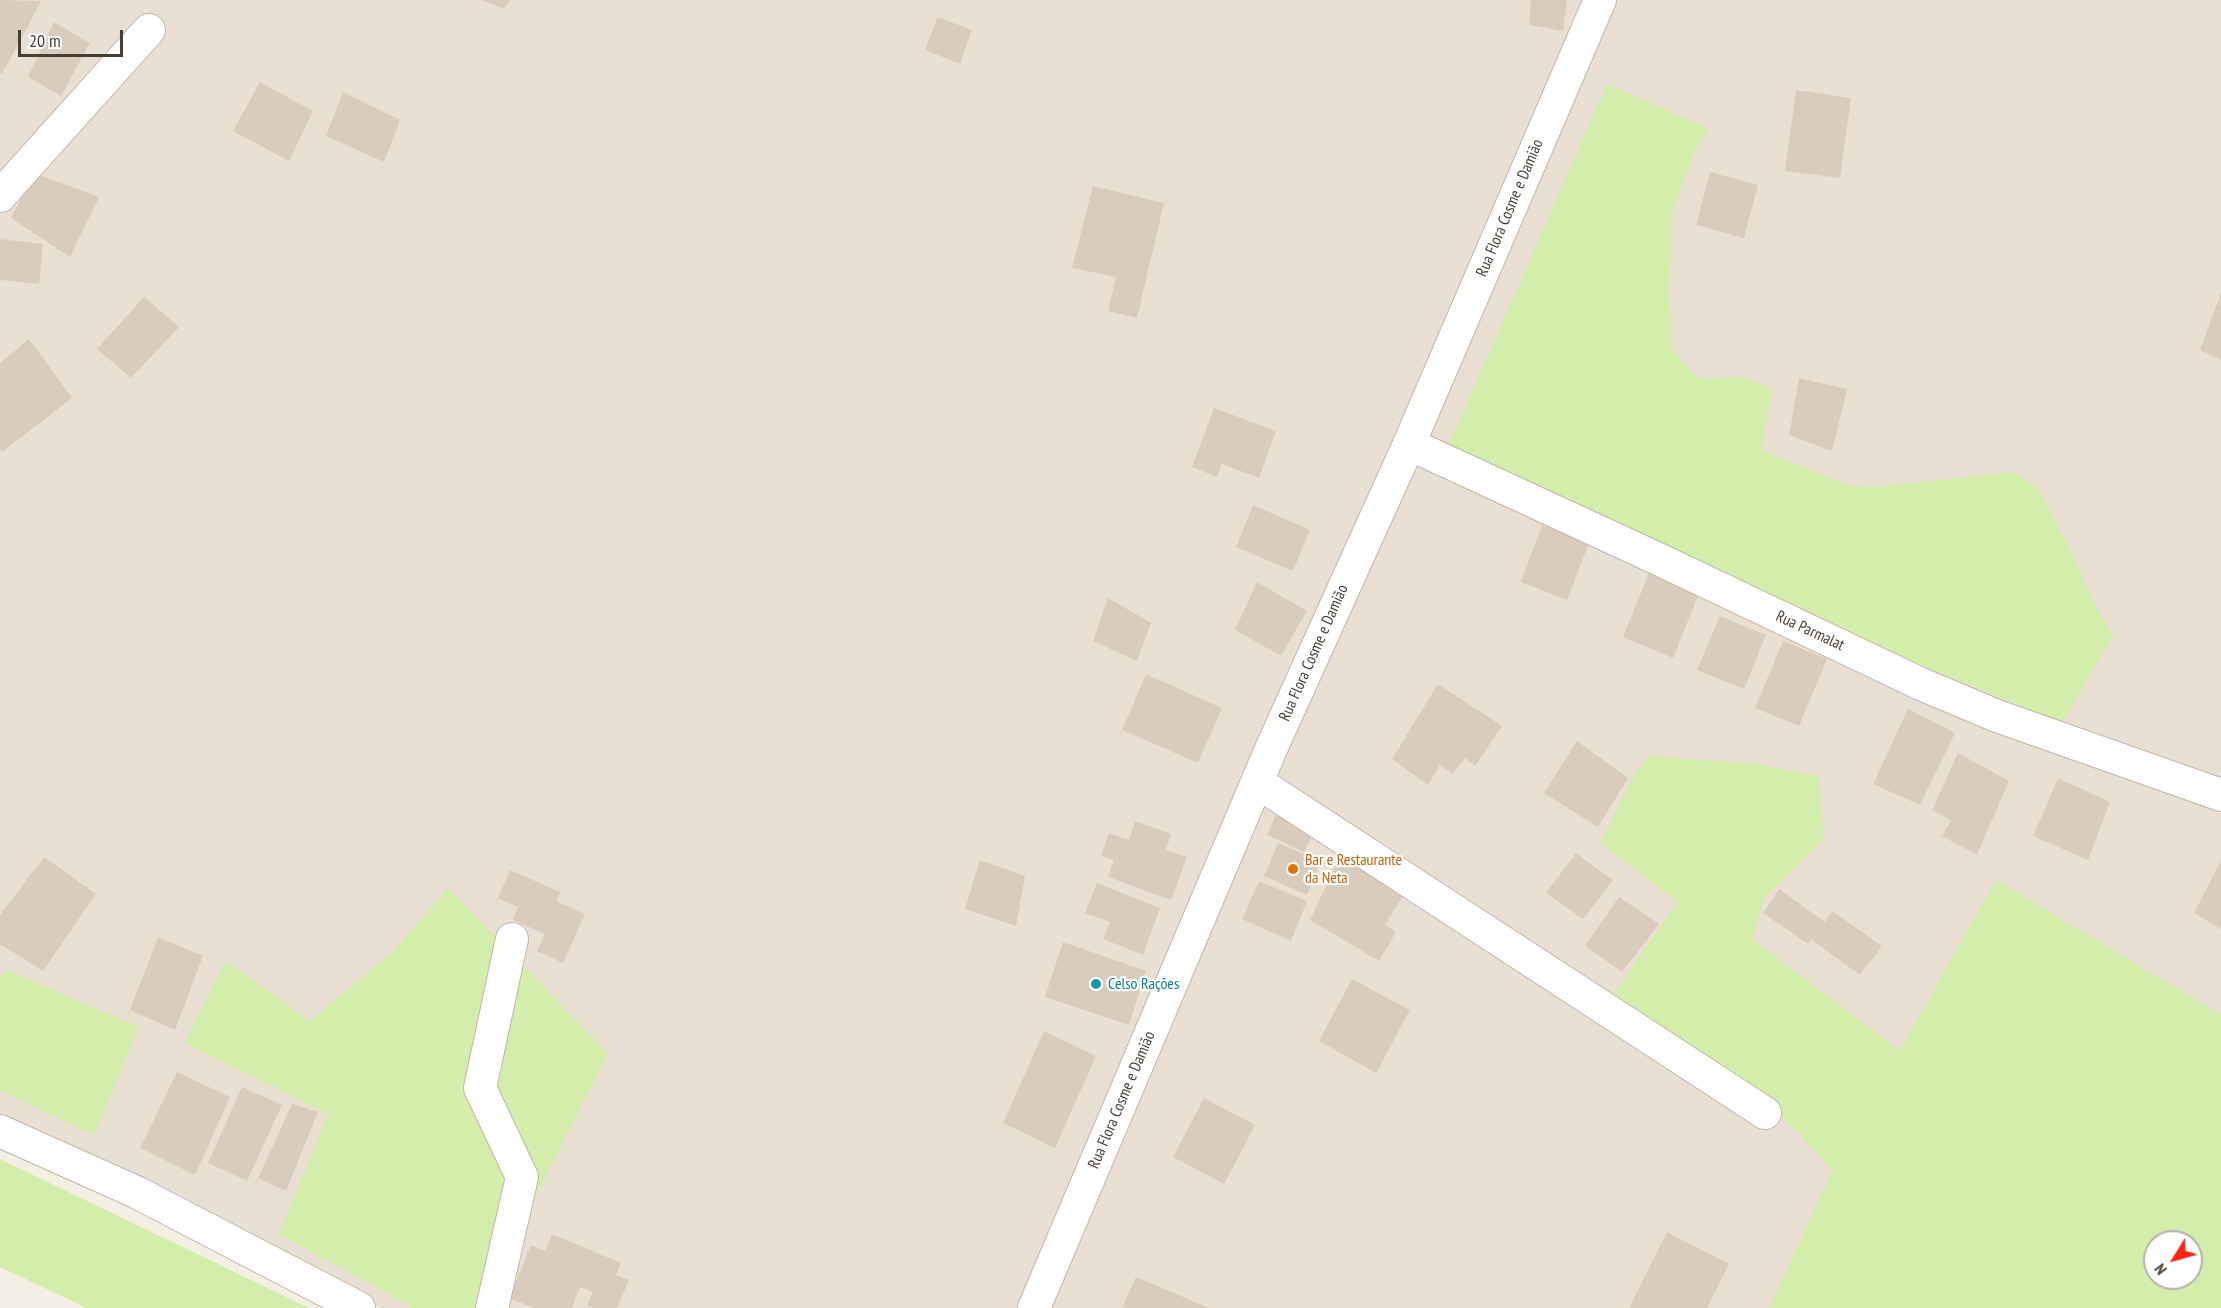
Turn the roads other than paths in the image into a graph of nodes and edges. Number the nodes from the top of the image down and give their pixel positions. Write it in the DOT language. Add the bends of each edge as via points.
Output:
graph roads {
  1 [pos="1600,0"];
  2 [pos="149,30"];
  3 [pos="0,196"];
  4 [pos="1408,444"];
  5 [pos="1257,782"];
  6 [pos="2221,795"];
  7 [pos="512,939"];
  8 [pos="1765,1113"];
  9 [pos="0,1131"];
  10 [pos="359,1308"];
  11 [pos="492,1308"];
  12 [pos="1034,1308"];
  1 -- 4 [label="street, Rua Flora Cosme e Damião"];
  2 -- 3 [label="street"];
  4 -- 5 [label="street, Rua Flora Cosme e Damião"];
  4 -- 6 [label="street, Rua Parmalat" via="1921,684 1997,716"];
  5 -- 8 [label="street"];
  5 -- 12 [label="street, Rua Flora Cosme e Damião"];
  7 -- 11 [label="street" via="480,1088 522,1177"];
  9 -- 10 [label="street" via="136,1192"];
}
